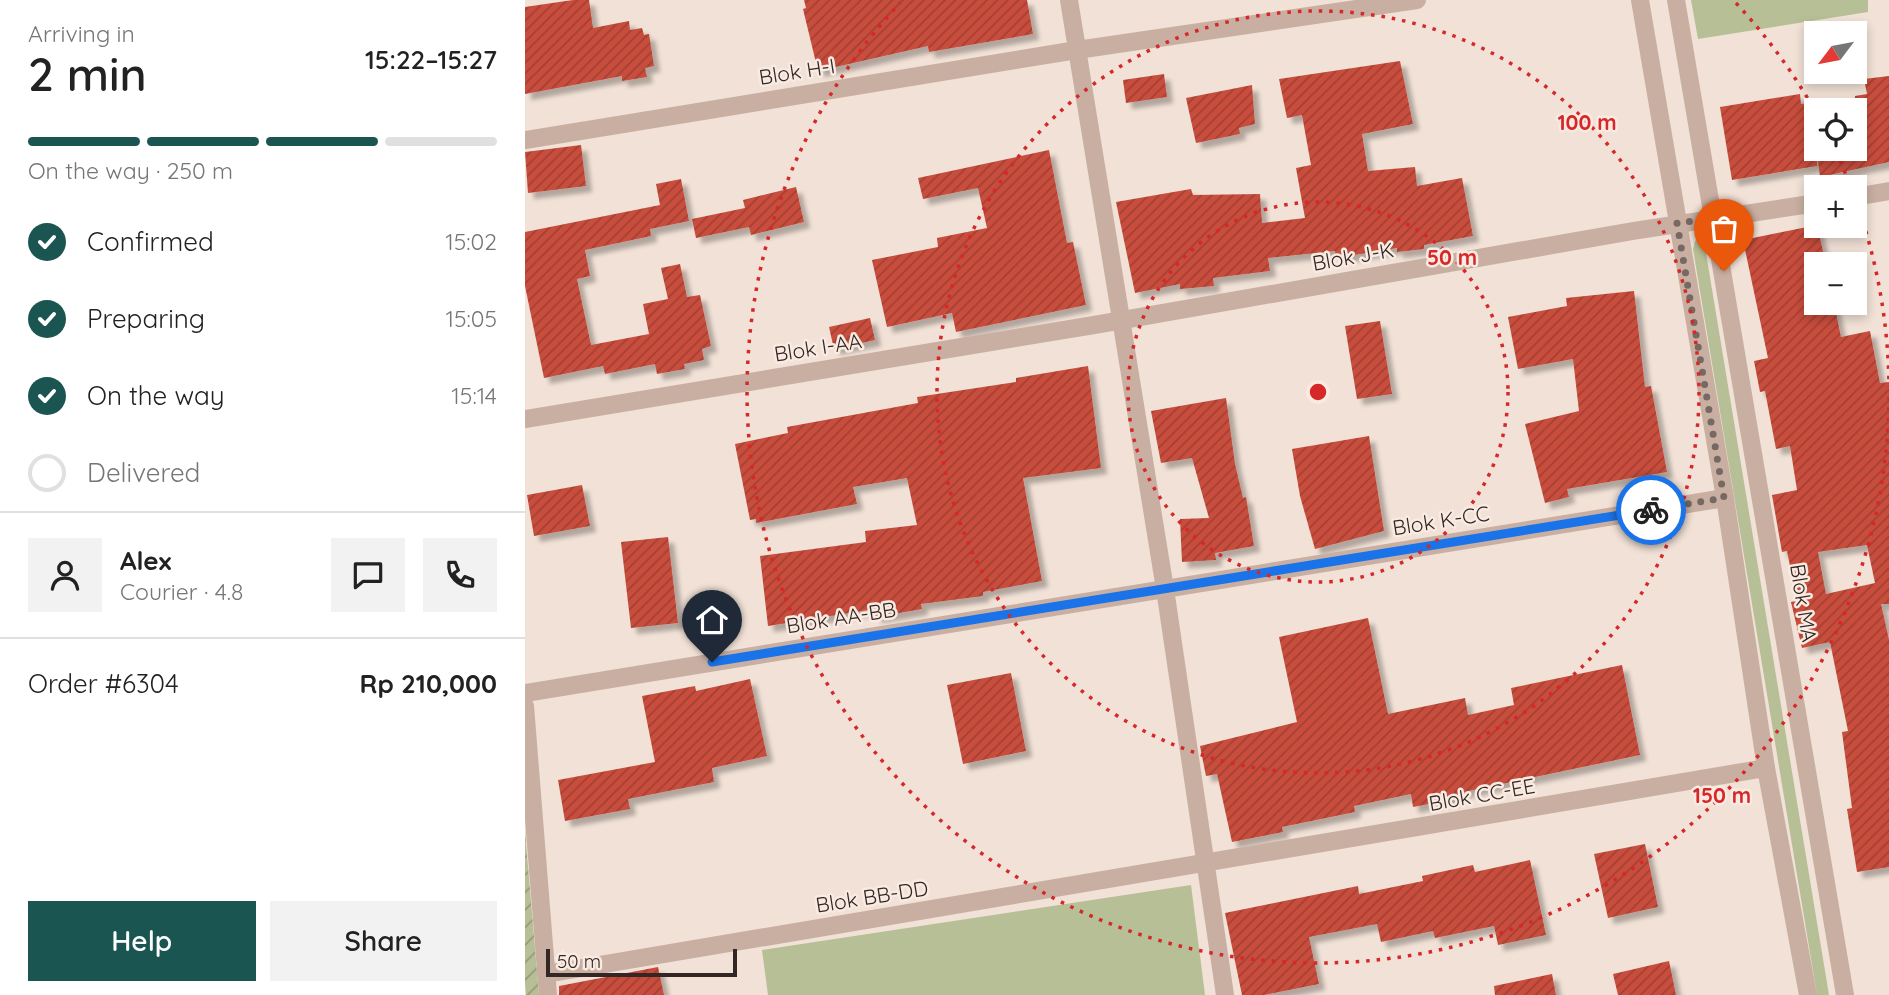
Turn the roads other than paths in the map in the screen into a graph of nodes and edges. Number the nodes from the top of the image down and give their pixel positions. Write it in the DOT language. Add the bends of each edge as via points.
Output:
graph roads {
  1 [pos="1069,0"];
  2 [pos="1417,0"];
  3 [pos="1640,0"];
  4 [pos="1676,0"];
  5 [pos="1077,50"];
  6 [pos="525,140"];
  7 [pos="1889,191"];
  8 [pos="1867,195"];
  9 [pos="1804,205"];
  10 [pos="1716,218"];
  11 [pos="1677,223"];
  12 [pos="1119,321"];
  13 [pos="525,419"];
  14 [pos="1724,498"];
  15 [pos="1165,589"];
  16 [pos="525,693"];
  17 [pos="525,706"];
  18 [pos="1766,768"];
  19 [pos="1205,866"];
  20 [pos="546,974"];
  21 [pos="548,995"];
  22 [pos="1225,995"];
  23 [pos="1808,995"];
  24 [pos="1845,995"];
  1 -- 5 [label="street"];
  2 -- 5 [label="street, Blok H-I"];
  3 -- 11 [label="street"];
  4 -- 10 [label="street, Blok MA"];
  5 -- 6 [label="street, Blok H-I"];
  5 -- 12 [label="street"];
  7 -- 8 [label="street"];
  9 -- 10 [label="street, Blok J-K"];
  10 -- 11 [label="street, Blok J-K"];
  10 -- 24 [label="street, Blok MA"];
  11 -- 12 [label="street, Blok J-K"];
  11 -- 14 [label="street"];
  12 -- 13 [label="street, Blok I-AA"];
  12 -- 15 [label="street"];
  14 -- 15 [label="street, Blok K-CC"];
  14 -- 18 [label="street"];
  15 -- 16 [label="street, Blok AA-BB"];
  15 -- 19 [label="street"];
  17 -- 20 [label="street"];
  18 -- 19 [label="street, Blok CC-EE"];
  18 -- 23 [label="street"];
  19 -- 20 [label="street, Blok BB-DD"];
  19 -- 22 [label="street"];
  20 -- 21 [label="street"];
}
